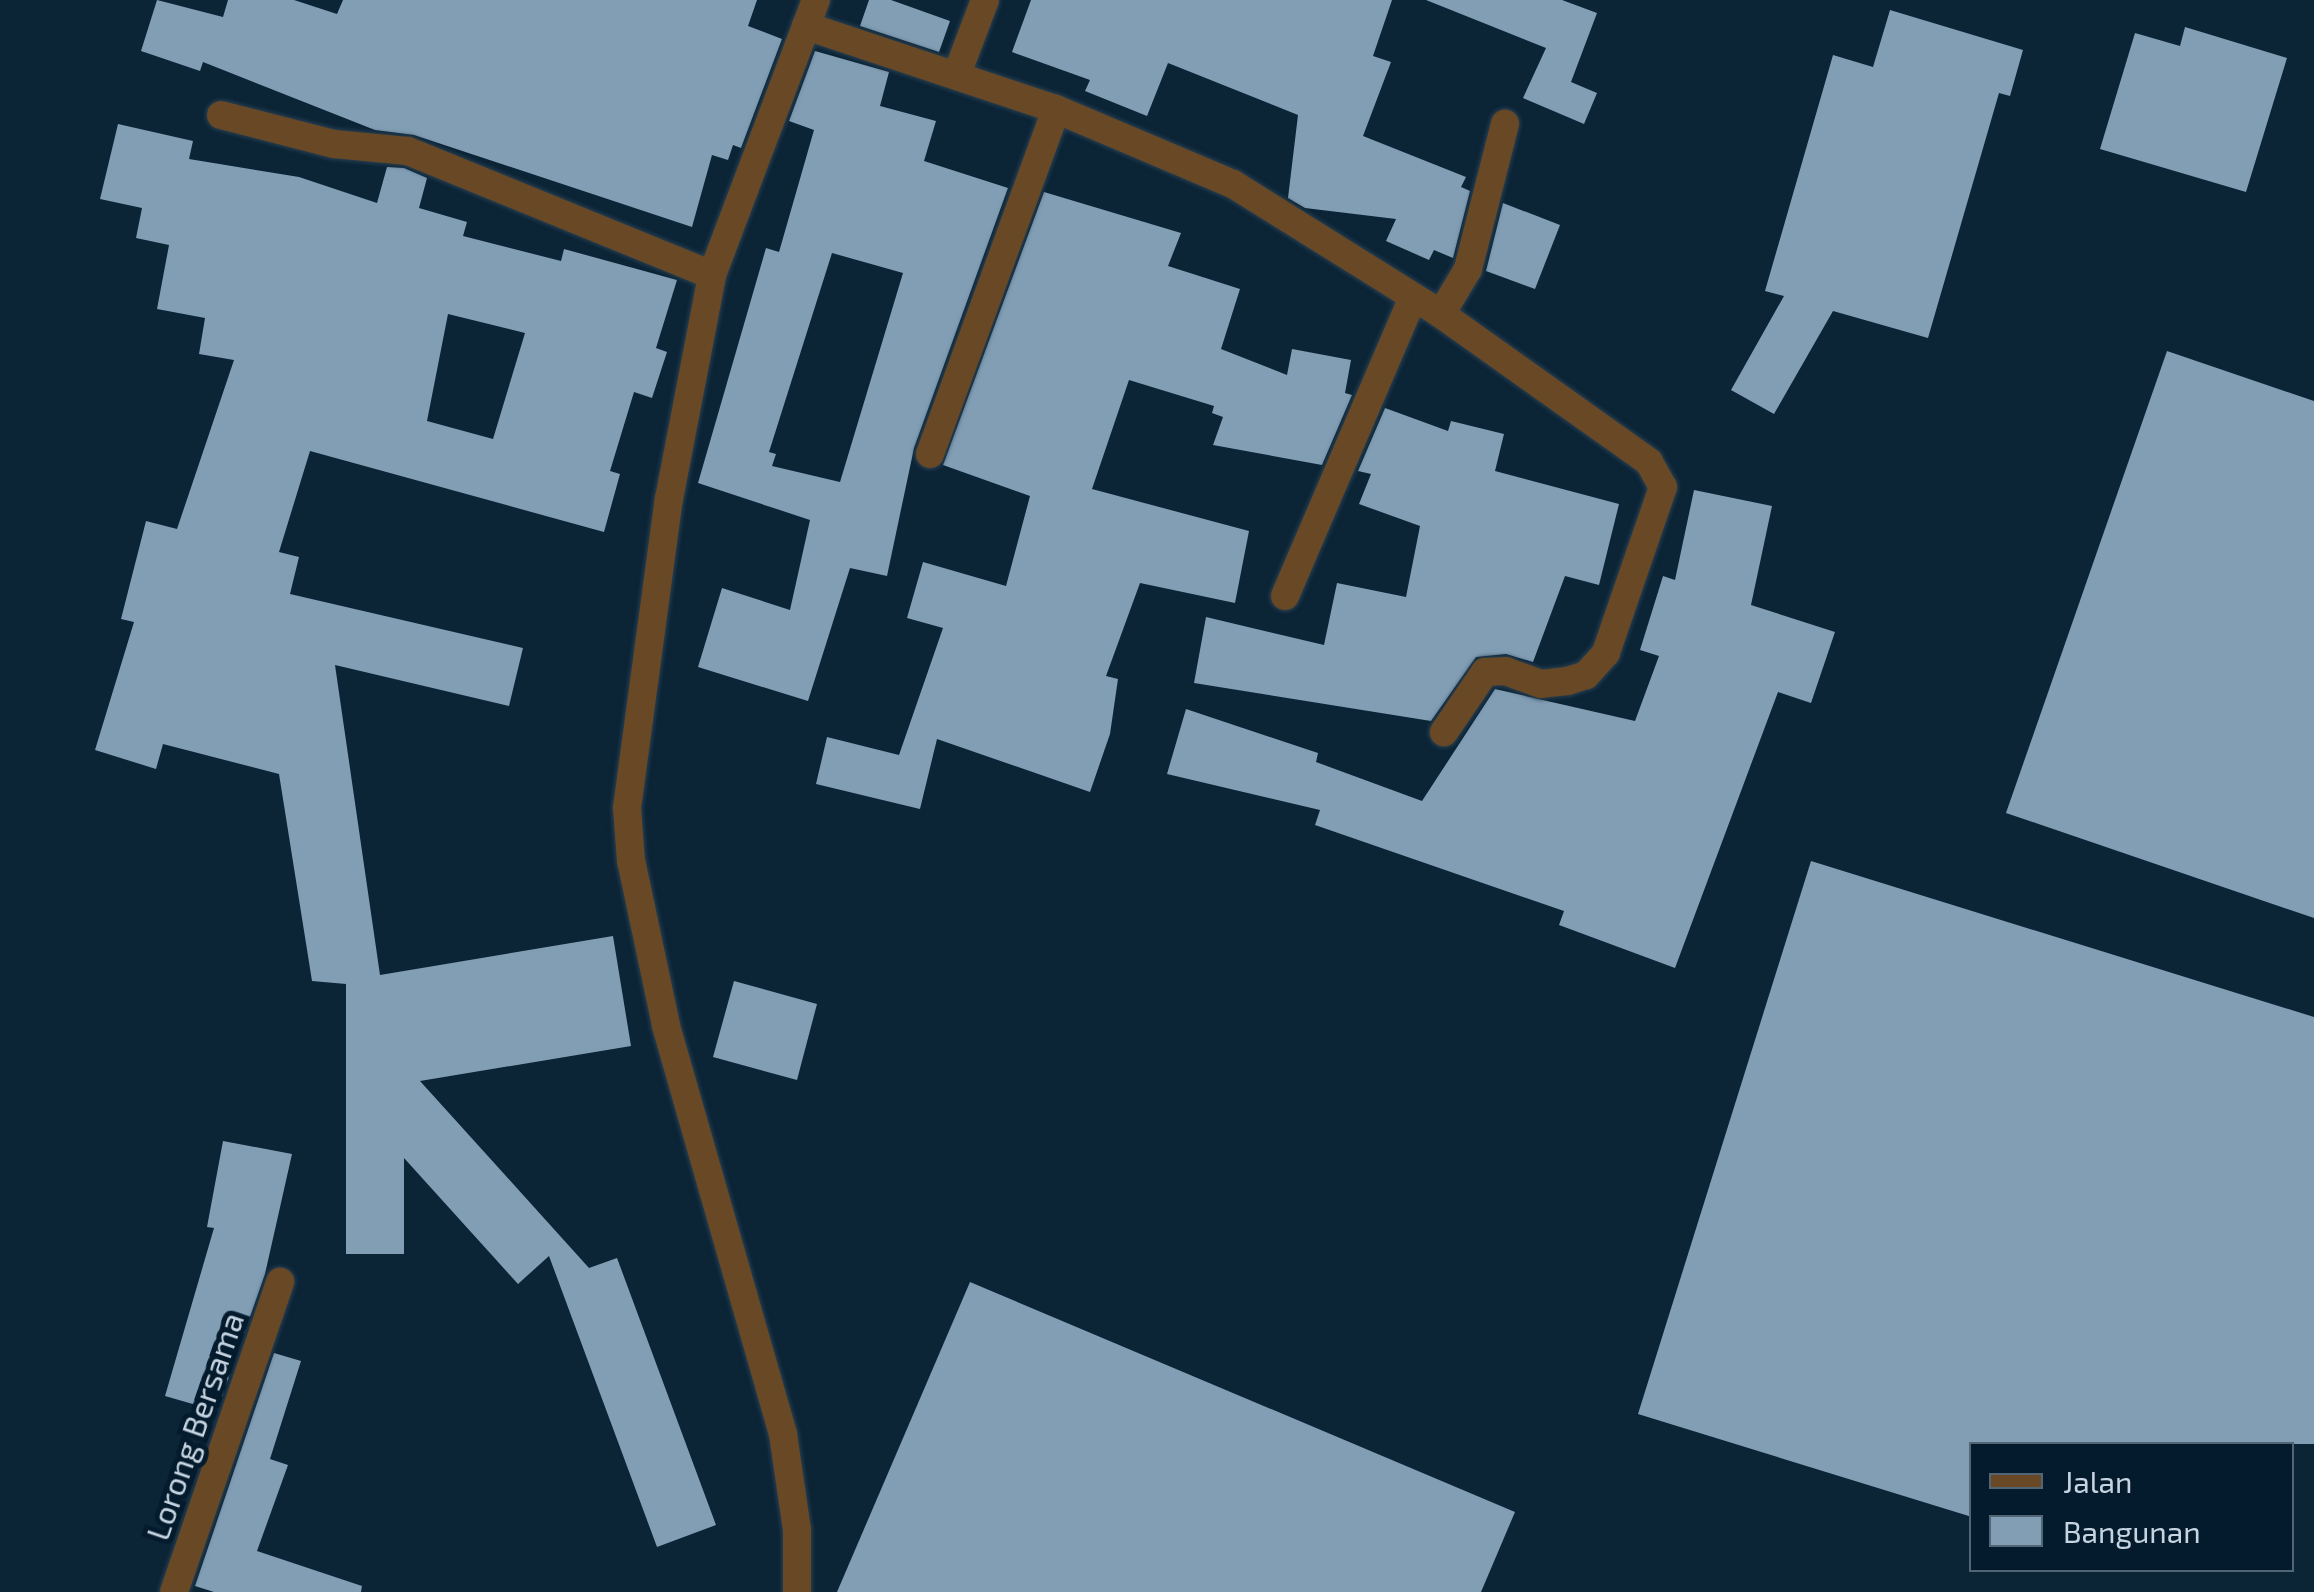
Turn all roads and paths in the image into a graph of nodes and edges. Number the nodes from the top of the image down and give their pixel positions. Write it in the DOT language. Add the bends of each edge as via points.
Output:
graph roads {
  1 [pos="985,0"];
  2 [pos="811,13"];
  3 [pos="957,74"];
  4 [pos="1056,109"];
  5 [pos="221,115"];
  6 [pos="1504,124"];
  7 [pos="712,275"];
  8 [pos="1413,298"];
  9 [pos="1442,314"];
  10 [pos="930,454"];
  11 [pos="1285,596"];
  12 [pos="1444,732"];
  13 [pos="280,1282"];
  14 [pos="174,1592"];
  15 [pos="798,1592"];
  1 -- 3 [label="street"];
  2 -- 3 [label="street"];
  2 -- 7 [label="street"];
  3 -- 4 [label="street"];
  4 -- 8 [label="street" via="1233,184"];
  4 -- 10 [label="street"];
  5 -- 7 [label="street" via="334,144 408,151"];
  6 -- 9 [label="street" via="1468,269"];
  7 -- 15 [label="street" via="630,756 628,826 666,1025 782,1434 798,1530"];
  8 -- 9 [label="street"];
  8 -- 11 [label="street"];
  9 -- 12 [label="street" via="1633,450 1662,487 1612,640 1598,662 1586,675 1542,684 1506,671 1485,672"];
  13 -- 14 [label="street, Lorong Bersama"];
}
